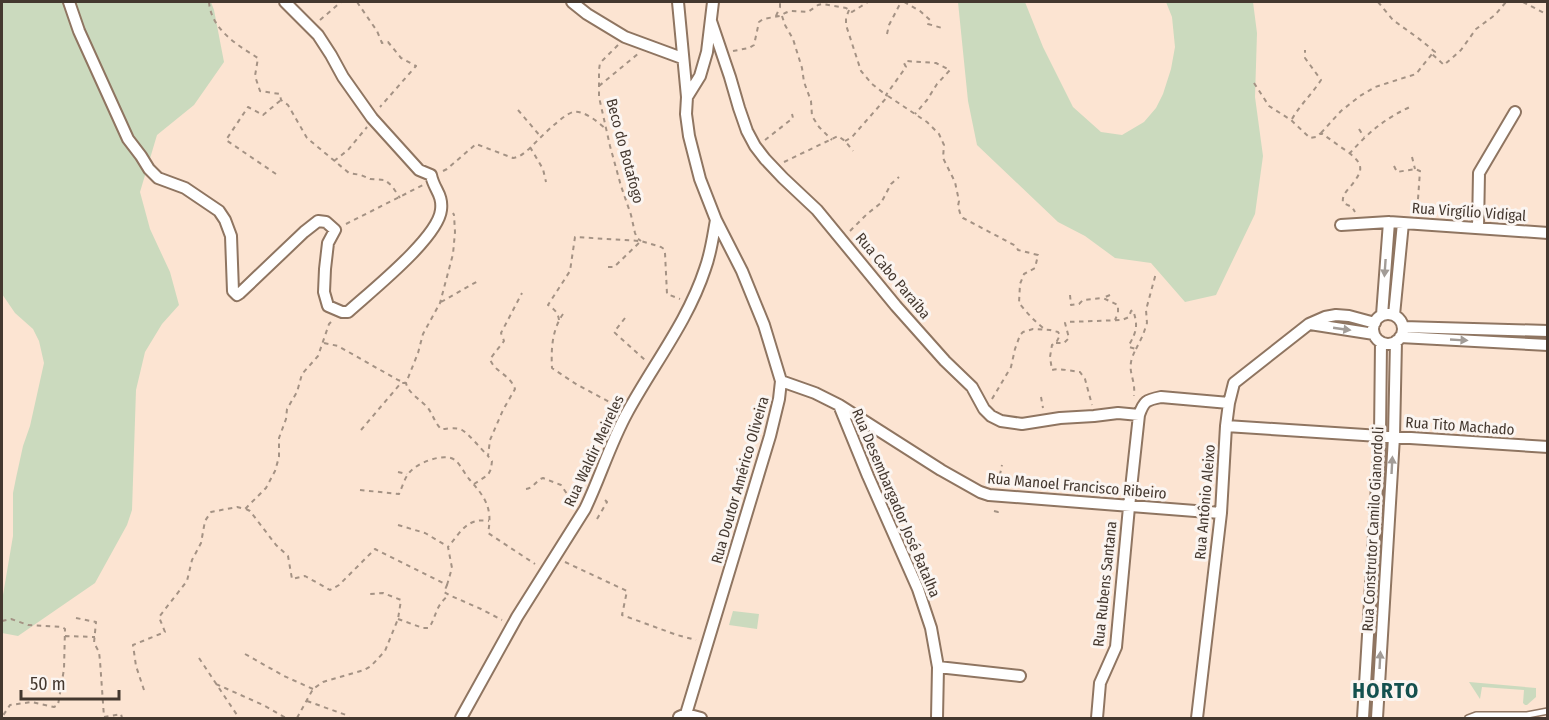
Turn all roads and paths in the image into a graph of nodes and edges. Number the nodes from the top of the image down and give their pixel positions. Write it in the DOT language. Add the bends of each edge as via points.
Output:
graph roads {
  1 [pos="69,2"];
  2 [pos="209,2"];
  3 [pos="285,2"];
  4 [pos="341,2"];
  5 [pos="357,2"];
  6 [pos="572,2"];
  7 [pos="678,2"];
  8 [pos="713,2"];
  9 [pos="780,2"];
  10 [pos="868,2"];
  11 [pos="903,2"];
  12 [pos="914,2"];
  13 [pos="1378,2"];
  14 [pos="1506,2"];
  15 [pos="1523,2"];
  16 [pos="910,4"];
  17 [pos="849,10"];
  18 [pos="1548,15"];
  19 [pos="782,16"];
  20 [pos="776,17"];
  21 [pos="711,21"];
  22 [pos="311,28"];
  23 [pos="942,28"];
  24 [pos="887,34"];
  25 [pos="626,37"];
  26 [pos="650,46"];
  27 [pos="1305,50"];
  28 [pos="722,54"];
  29 [pos="1432,54"];
  30 [pos="682,58"];
  31 [pos="1254,83"];
  32 [pos="599,86"];
  33 [pos="887,95"];
  34 [pos="687,97"];
  35 [pos="281,100"];
  36 [pos="1412,106"];
  37 [pos="518,110"];
  38 [pos="1515,112"];
  39 [pos="792,114"];
  40 [pos="915,114"];
  41 [pos="372,118"];
  42 [pos="1291,120"];
  43 [pos="606,129"];
  44 [pos="1359,129"];
  45 [pos="1321,133"];
  46 [pos="541,137"];
  47 [pos="1365,137"];
  48 [pos="832,140"];
  49 [pos="844,141"];
  50 [pos="755,146"];
  51 [pos="531,147"];
  52 [pos="853,152"];
  53 [pos="1349,154"];
  54 [pos="1412,157"];
  55 [pos="334,161"];
  56 [pos="1395,166"];
  57 [pos="776,169"];
  58 [pos="1415,169"];
  59 [pos="276,174"];
  60 [pos="432,176"];
  61 [pos="899,177"];
  62 [pos="546,182"];
  63 [pos="441,197"];
  64 [pos="400,198"];
  65 [pos="716,219"];
  66 [pos="1389,222"];
  67 [pos="1361,223"];
  68 [pos="1403,223"];
  69 [pos="1416,224"];
  70 [pos="1341,225"];
  71 [pos="1478,228"];
  72 [pos="335,230"];
  73 [pos="1548,233"];
  74 [pos="641,241"];
  75 [pos="844,241"];
  76 [pos="608,267"];
  77 [pos="1156,273"];
  78 [pos="478,281"];
  79 [pos="522,293"];
  80 [pos="1070,295"];
  81 [pos="1110,295"];
  82 [pos="1103,298"];
  83 [pos="440,303"];
  84 [pos="691,304"];
  85 [pos="345,312"];
  86 [pos="563,314"];
  87 [pos="625,318"];
  88 [pos="559,320"];
  89 [pos="1114,320"];
  90 [pos="1381,326"];
  91 [pos="1046,330"];
  92 [pos="1548,331"];
  93 [pos="1400,335"];
  94 [pos="324,343"];
  95 [pos="1056,343"];
  96 [pos="1548,345"];
  97 [pos="1136,349"];
  98 [pos="655,367"];
  99 [pos="781,381"];
  100 [pos="406,383"];
  101 [pos="1229,403"];
  102 [pos="1143,404"];
  103 [pos="839,405"];
  104 [pos="984,409"];
  105 [pos="628,411"];
  106 [pos="1094,416"];
  107 [pos="1139,416"];
  108 [pos="1226,426"];
  109 [pos="362,430"];
  110 [pos="1380,436"];
  111 [pos="1394,437"];
  112 [pos="1548,447"];
  113 [pos="488,456"];
  114 [pos="1002,465"];
  115 [pos="398,472"];
  116 [pos="408,474"];
  117 [pos="474,484"];
  118 [pos="526,489"];
  119 [pos="360,490"];
  120 [pos="989,495"];
  121 [pos="576,498"];
  122 [pos="1129,507"];
  123 [pos="245,509"];
  124 [pos="1221,513"];
  125 [pos="489,521"];
  126 [pos="398,525"];
  127 [pos="448,547"];
  128 [pos="555,556"];
  129 [pos="547,569"];
  130 [pos="447,585"];
  131 [pos="370,594"];
  132 [pos="449,595"];
  133 [pos="76,618"];
  134 [pos="398,619"];
  135 [pos="2,621"];
  136 [pos="512,627"];
  137 [pos="65,636"];
  138 [pos="95,638"];
  139 [pos="707,643"];
  140 [pos="245,654"];
  141 [pos="199,658"];
  142 [pos="938,667"];
  143 [pos="1020,676"];
  144 [pos="216,684"];
  145 [pos="313,689"];
  146 [pos="144,690"];
  147 [pos="308,701"];
  148 [pos="1548,711"];
  149 [pos="2,717"];
  150 [pos="682,717"];
  151 [pos="1527,717"];
  152 [pos="122,718"];
  153 [pos="237,718"];
  154 [pos="286,718"];
  155 [pos="297,718"];
  156 [pos="349,718"];
  157 [pos="461,718"];
  158 [pos="701,718"];
  159 [pos="937,718"];
  160 [pos="1097,718"];
  161 [pos="1197,718"];
  162 [pos="1363,718"];
  163 [pos="1377,718"];
  164 [pos="1468,718"];
  1 -- 72 [label="street" via="128,139 149,169 158,178 185,188 219,211 225,220 231,236 233,291 237,295 318,220"];
  2 -- 35 [label="path" via="220,29 258,58 255,75 260,91 280,94"];
  3 -- 22 [label="street"];
  4 -- 22 [label="path"];
  5 -- 41 [label="path" via="382,43 388,42 400,58 416,66"];
  6 -- 25 [label="street"];
  7 -- 30 [label="street, Rua Doutor Américo Oliveira"];
  8 -- 21 [label="street"];
  9 -- 20 [label="path"];
  10 -- 17 [label="path" via="852,12"];
  11 -- 16 [label="path"];
  11 -- 24 [label="path"];
  12 -- 16 [label="path"];
  13 -- 29 [label="path" via="1393,20 1435,52"];
  14 -- 29 [label="path" via="1444,65"];
  15 -- 18 [label="path"];
  16 -- 23 [label="path" via="930,20 928,24"];
  17 -- 19 [label="path" via="822,4 808,12 787,12"];
  17 -- 33 [label="path" via="846,26 861,71"];
  19 -- 20 [label="path"];
  19 -- 48 [label="path" via="802,68 812,116"];
  20 -- 28 [label="path" via="760,20 754,45"];
  21 -- 28 [label="street, Rua Cabo Paraíba"];
  21 -- 34 [label="street" via="700,76"];
  22 -- 41 [label="street"];
  25 -- 26 [label="street"];
  25 -- 32 [label="path, Beco do Botafogo" via="600,63"];
  26 -- 30 [label="street"];
  26 -- 32 [label="path"];
  27 -- 42 [label="path" via="1305,58 1321,80"];
  28 -- 50 [label="street, Rua Cabo Paraíba"];
  29 -- 45 [label="path" via="1416,74 1360,96"];
  30 -- 34 [label="street, Rua Doutor Américo Oliveira"];
  31 -- 42 [label="path" via="1269,106"];
  32 -- 43 [label="path, Beco do Botafogo"];
  33 -- 40 [label="path"];
  33 -- 40 [label="path" via="906,61 936,63 950,70"];
  33 -- 49 [label="path" via="852,137"];
  34 -- 65 [label="street, Rua Doutor Américo Oliveira" via="689,136"];
  35 -- 55 [label="path" via="307,138"];
  35 -- 59 [label="path" via="263,115 248,107 226,140"];
  36 -- 47 [label="path"];
  37 -- 46 [label="path"];
  38 -- 71 [label="street" via="1479,173"];
  39 -- 50 [label="path" via="793,118"];
  40 -- 91 [label="path" via="935,129 943,141 943,158 955,182 963,218 1018,250 1038,255 1035,268 1024,274 1020,284 1019,303"];
  41 -- 55 [label="path" via="348,150"];
  41 -- 60 [label="street" via="419,170"];
  42 -- 45 [label="path" via="1310,138"];
  43 -- 46 [label="path" via="585,115 571,112"];
  43 -- 74 [label="path, Beco do Botafogo" via="634,233"];
  44 -- 47 [label="path"];
  45 -- 53 [label="path"];
  46 -- 51 [label="path"];
  47 -- 53 [label="path"];
  48 -- 49 [label="path" via="838,136"];
  48 -- 57 [label="path"];
  49 -- 52 [label="path"];
  50 -- 57 [label="street, Rua Cabo Paraíba"];
  51 -- 60 [label="path" via="513,158 476,144 447,169"];
  51 -- 62 [label="path"];
  53 -- 67 [label="path" via="1355,156 1360,168 1342,200 1355,209"];
  54 -- 58 [label="path"];
  55 -- 64 [label="path" via="349,173 385,180"];
  56 -- 58 [label="path" via="1397,172"];
  57 -- 75 [label="street, Rua Cabo Paraíba"];
  58 -- 69 [label="path" via="1420,171"];
  60 -- 63 [label="street"];
  61 -- 75 [label="path"];
  63 -- 64 [label="path" via="424,185"];
  63 -- 83 [label="path" via="454,215 455,232"];
  63 -- 85 [label="street" via="441,213 432,231 409,257"];
  64 -- 72 [label="path"];
  65 -- 84 [label="street, Rua Waldir Meireles" via="708,261"];
  65 -- 99 [label="street, Rua Doutor Américo Oliveira" via="764,325"];
  66 -- 67 [label="street, Rua Virgílio Vidigal"];
  66 -- 68 [label="street, Rua Virgílio Vidigal"];
  66 -- 90 [label="street, one-way"];
  67 -- 70 [label="street, Rua Virgílio Vidigal"];
  68 -- 69 [label="street, Rua Virgílio Vidigal"];
  68 -- 90 [label="street, Rua Construtor Camilo Gianordoli"];
  69 -- 71 [label="street, Rua Virgílio Vidigal"];
  71 -- 73 [label="street, Rua Virgílio Vidigal"];
  72 -- 85 [label="street" via="328,243 324,292 328,306"];
  74 -- 76 [label="path" via="614,267"];
  74 -- 84 [label="path" via="664,249 667,294"];
  74 -- 88 [label="path" via="575,237 570,271 548,305"];
  75 -- 104 [label="street, Rua Cabo Paraíba" via="902,313 972,387"];
  77 -- 97 [label="path" via="1146,310 1147,322"];
  78 -- 83 [label="path"];
  79 -- 113 [label="path" via="501,333 504,341 490,359 515,389 490,440"];
  80 -- 82 [label="path" via="1071,305"];
  81 -- 82 [label="path"];
  82 -- 89 [label="path" via="1118,305"];
  83 -- 100 [label="path" via="423,334"];
  84 -- 98 [label="street, Rua Waldir Meireles"];
  85 -- 94 [label="path" via="329,324"];
  86 -- 88 [label="path"];
  87 -- 98 [label="path" via="614,332"];
  88 -- 105 [label="path" via="554,329 554,370"];
  89 -- 95 [label="path" via="1066,322 1069,338"];
  89 -- 97 [label="path" via="1135,312 1136,332 1128,345"];
  90 -- 93 [label="street, Rua Antônio Aleixo" via="1386,344"];
  90 -- 93 [label="street" via="1399,318"];
  90 -- 101 [label="street, Rua Antônio Aleixo" via="1309,324 1234,383"];
  90 -- 110 [label="street, Rua Construtor Camilo Gianordoli"];
  91 -- 95 [label="path" via="1058,332"];
  91 -- 104 [label="path" via="1033,329 1020,335 1011,368"];
  92 -- 93 [label="street"];
  93 -- 96 [label="street, one-way"];
  93 -- 111 [label="street, Rua Construtor Camilo Gianordoli"];
  94 -- 100 [label="path" via="338,346"];
  94 -- 123 [label="path" via="302,374 287,409 275,471 266,488"];
  95 -- 106 [label="path" via="1050,357 1052,370 1080,372"];
  97 -- 102 [label="path" via="1130,359 1135,384 1133,402"];
  98 -- 105 [label="street, Rua Waldir Meireles"];
  99 -- 103 [label="street, Rua Manoel Francisco Ribeiro"];
  99 -- 139 [label="street, Rua Doutor Américo Oliveira" via="770,436"];
  100 -- 109 [label="path" via="401,383"];
  100 -- 113 [label="path" via="441,429 462,430"];
  101 -- 102 [label="street" via="1161,397"];
  101 -- 108 [label="street, Rua Antônio Aleixo"];
  102 -- 107 [label="street, Rua Rubens Santana"];
  103 -- 120 [label="street, Rua Manoel Francisco Ribeiro" via="941,470"];
  103 -- 142 [label="street, Rua Desembargador José Batalha" via="918,589"];
  104 -- 106 [label="street" via="1001,421 1022,424"];
  105 -- 128 [label="street, Rua Waldir Meireles" via="585,509"];
  106 -- 107 [label="street" via="1118,412"];
  107 -- 122 [label="street, Rua Rubens Santana"];
  108 -- 110 [label="street, Rua Tito Machado"];
  108 -- 124 [label="street, Rua Antônio Aleixo"];
  110 -- 111 [label="street, Rua Tito Machado"];
  110 -- 162 [label="street, Rua Construtor Camilo Gianordoli"];
  111 -- 112 [label="street, Rua Tito Machado"];
  163 -- 111 [label="street, Rua Construtor Camilo Gianordoli, one-way"];
  113 -- 117 [label="path" via="492,461 488,475"];
  114 -- 120 [label="path" via="998,483"];
  115 -- 116 [label="path"];
  116 -- 117 [label="path" via="430,459 447,458 455,460"];
  116 -- 119 [label="path" via="399,494"];
  117 -- 125 [label="path" via="487,505"];
  118 -- 121 [label="path" via="543,478 559,484 569,497"];
  120 -- 122 [label="street, Rua Manoel Francisco Ribeiro"];
  122 -- 124 [label="street, Rua Manoel Francisco Ribeiro"];
  122 -- 160 [label="street, Rua Rubens Santana" via="1116,647 1100,683"];
  123 -- 130 [label="path" via="288,556 292,579 305,576 330,590 375,549"];
  123 -- 146 [label="path" via="211,512 187,581 159,617 165,632 133,645"];
  124 -- 161 [label="street, Rua Antônio Aleixo"];
  125 -- 127 [label="path" via="468,523"];
  125 -- 129 [label="path" via="488,533"];
  126 -- 127 [label="path" via="420,531"];
  127 -- 130 [label="path" via="452,568"];
  128 -- 129 [label="street, Rua Waldir Meireles"];
  128 -- 139 [label="path" via="627,591 622,615"];
  129 -- 136 [label="street, Rua Waldir Meireles"];
  130 -- 132 [label="path" via="444,592"];
  131 -- 134 [label="path" via="383,593 401,600"];
  132 -- 134 [label="path" via="441,602 429,628"];
  132 -- 136 [label="path"];
  133 -- 138 [label="path" via="96,622"];
  134 -- 145 [label="path" via="385,651 371,666 322,682"];
  135 -- 137 [label="path" via="62,627"];
  136 -- 157 [label="street, Rua Waldir Meireles"];
  137 -- 138 [label="path"];
  137 -- 149 [label="path" via="58,705 10,705"];
  138 -- 152 [label="path" via="104,717 121,714"];
  139 -- 150 [label="street, Rua Doutor Américo Oliveira"];
  140 -- 145 [label="path"];
  141 -- 144 [label="path"];
  142 -- 143 [label="street"];
  142 -- 159 [label="street, Rua Desembargador José Batalha"];
  144 -- 153 [label="path"];
  144 -- 154 [label="path"];
  145 -- 147 [label="path"];
  147 -- 155 [label="path"];
  147 -- 156 [label="path"];
  148 -- 151 [label="lane"];
  150 -- 158 [label="street"];
  151 -- 164 [label="lane"];
}
